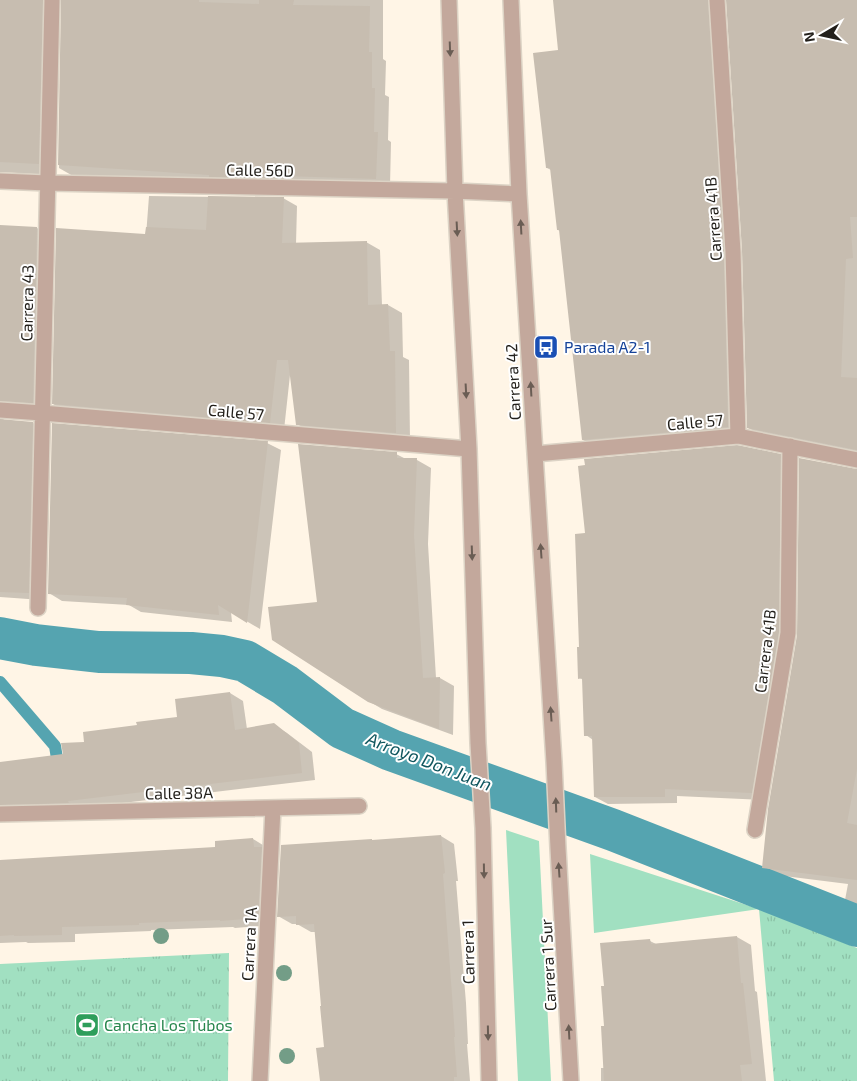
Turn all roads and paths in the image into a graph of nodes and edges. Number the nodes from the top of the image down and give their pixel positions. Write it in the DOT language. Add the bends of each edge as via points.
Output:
graph roads {
  1 [pos="52,0"];
  2 [pos="449,0"];
  3 [pos="511,0"];
  4 [pos="717,0"];
  5 [pos="0,180"];
  6 [pos="48,183"];
  7 [pos="455,191"];
  8 [pos="520,194"];
  9 [pos="0,410"];
  10 [pos="42,412"];
  11 [pos="738,436"];
  12 [pos="790,446"];
  13 [pos="469,450"];
  14 [pos="535,454"];
  15 [pos="857,460"];
  16 [pos="38,608"];
  17 [pos="554,762"];
  18 [pos="359,806"];
  19 [pos="273,808"];
  20 [pos="0,814"];
  21 [pos="755,830"];
  22 [pos="260,1081"];
  23 [pos="489,1081"];
  24 [pos="572,1081"];
  1 -- 6 [label="street, Carrera 43"];
  2 -- 7 [label="street, one-way"];
  3 -- 8 [label="street, Carrera 42"];
  4 -- 11 [label="street, Carrera 41B" via="733,252"];
  5 -- 6 [label="street, Calle 56D"];
  6 -- 7 [label="street, Calle 56D"];
  6 -- 10 [label="street, Carrera 43"];
  7 -- 8 [label="street, Calle 56D"];
  7 -- 13 [label="street, one-way"];
  14 -- 8 [label="street, Carrera 42, one-way"];
  9 -- 10 [label="street, Calle 57"];
  10 -- 13 [label="street, Calle 57"];
  10 -- 16 [label="street, Carrera 43"];
  11 -- 12 [label="street, Calle 57"];
  11 -- 14 [label="street, Calle 57"];
  12 -- 15 [label="street, Calle 57"];
  12 -- 21 [label="street, Carrera 41B" via="788,633"];
  13 -- 23 [label="street, Carrera 1, one-way"];
  17 -- 14 [label="street, Carrera 42, one-way"];
  24 -- 17 [label="street, Carrera 1 Sur, one-way"];
  18 -- 19 [label="street, Calle 38A"];
  19 -- 20 [label="street, Calle 38A"];
  19 -- 22 [label="street, Carrera 1A"];
}
